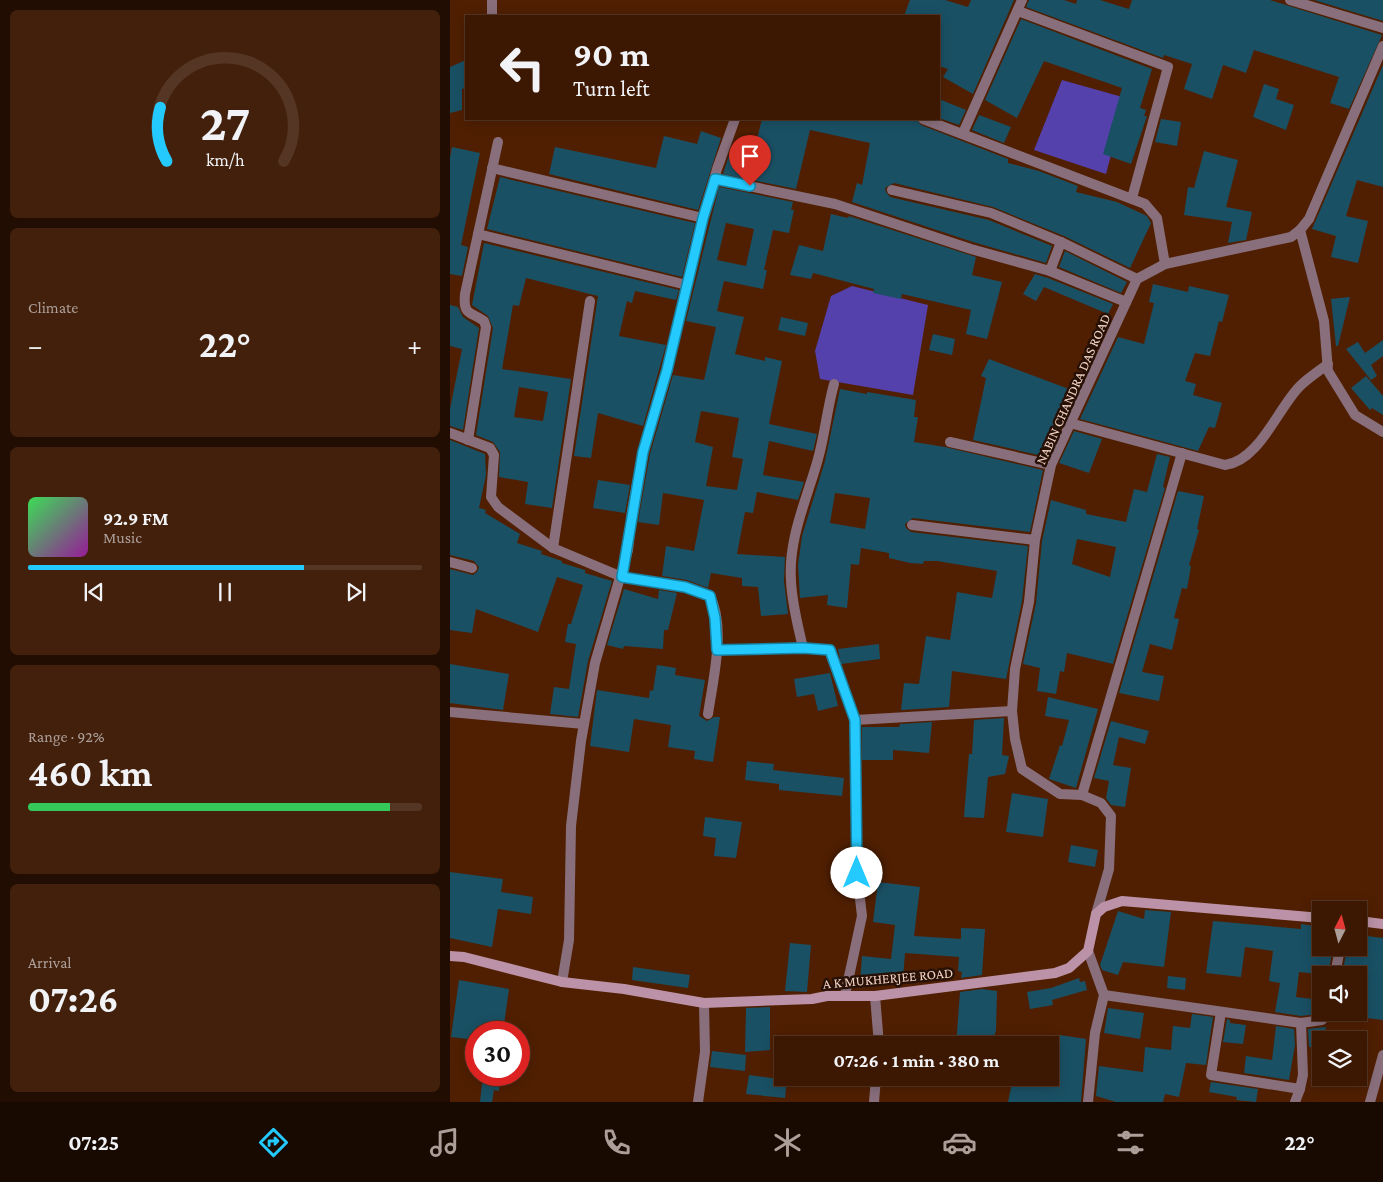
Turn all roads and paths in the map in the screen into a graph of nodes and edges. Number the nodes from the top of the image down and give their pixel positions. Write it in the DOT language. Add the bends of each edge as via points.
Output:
graph roads {
  1 [pos="492,0"];
  2 [pos="1022,0"];
  3 [pos="1290,0"];
  4 [pos="1018,11"];
  5 [pos="492,15"];
  6 [pos="1383,28"];
  7 [pos="1383,46"];
  8 [pos="735,120"];
  9 [pos="926,120"];
  10 [pos="963,133"];
  11 [pos="498,142"];
  12 [pos="492,168"];
  13 [pos="715,179"];
  14 [pos="892,190"];
  15 [pos="1132,198"];
  16 [pos="703,218"];
  17 [pos="1300,230"];
  18 [pos="478,234"];
  19 [pos="1062,242"];
  20 [pos="1164,264"];
  21 [pos="1050,271"];
  22 [pos="1137,279"];
  23 [pos="687,285"];
  24 [pos="590,301"];
  25 [pos="1126,302"];
  26 [pos="1328,364"];
  27 [pos="834,384"];
  28 [pos="1070,423"];
  29 [pos="1383,432"];
  30 [pos="450,433"];
  31 [pos="468,440"];
  32 [pos="950,442"];
  33 [pos="1182,454"];
  34 [pos="1051,466"];
  35 [pos="912,525"];
  36 [pos="1035,540"];
  37 [pos="552,548"];
  38 [pos="450,562"];
  39 [pos="472,568"];
  40 [pos="622,577"];
  41 [pos="803,648"];
  42 [pos="717,650"];
  43 [pos="1012,711"];
  44 [pos="450,712"];
  45 [pos="708,714"];
  46 [pos="855,720"];
  47 [pos="584,724"];
  48 [pos="1082,795"];
  49 [pos="1096,914"];
  50 [pos="1312,917"];
  51 [pos="1368,922"];
  52 [pos="1383,924"];
  53 [pos="1088,951"];
  54 [pos="450,956"];
  55 [pos="562,982"];
  56 [pos="845,995"];
  57 [pos="1104,995"];
  58 [pos="875,996"];
  59 [pos="704,1003"];
  60 [pos="1221,1012"];
  61 [pos="1315,1021"];
  62 [pos="1301,1023"];
  63 [pos="878,1036"];
  64 [pos="1383,1055"];
  65 [pos="875,1086"];
  66 [pos="1300,1089"];
  67 [pos="698,1102"];
  68 [pos="874,1102"];
  69 [pos="1088,1102"];
  70 [pos="1295,1102"];
  71 [pos="1370,1102"];
  1 -- 5 [label="street"];
  2 -- 4 [label="street"];
  3 -- 6 [label="street"];
  4 -- 10 [label="street"];
  4 -- 15 [label="street" via="1168,67"];
  7 -- 17 [label="street" via="1309,219"];
  8 -- 13 [label="street"];
  9 -- 10 [label="street"];
  10 -- 15 [label="street"];
  11 -- 12 [label="street"];
  12 -- 16 [label="street"];
  12 -- 18 [label="street"];
  13 -- 16 [label="street"];
  13 -- 21 [label="street" via="835,204 971,250"];
  14 -- 19 [label="street" via="990,213"];
  15 -- 20 [label="street" via="1145,204 1157,218"];
  16 -- 23 [label="street"];
  17 -- 20 [label="street" via="1282,239"];
  17 -- 26 [label="street" via="1324,321"];
  18 -- 23 [label="street"];
  18 -- 31 [label="street" via="464,307 486,327"];
  19 -- 21 [label="street"];
  19 -- 22 [label="street"];
  20 -- 22 [label="street"];
  21 -- 25 [label="street"];
  22 -- 25 [label="street, NABIN CHANDRA DAS ROAD"];
  23 -- 40 [label="street" via="643,452"];
  24 -- 37 [label="street"];
  25 -- 28 [label="street, NABIN CHANDRA DAS ROAD"];
  26 -- 29 [label="street" via="1328,372 1355,415"];
  26 -- 33 [label="street" via="1300,386 1252,450 1235,464 1225,465"];
  27 -- 41 [label="street" via="825,414 819,457 792,554 792,589"];
  28 -- 33 [label="street"];
  28 -- 34 [label="street, NABIN CHANDRA DAS ROAD"];
  30 -- 31 [label="street"];
  31 -- 37 [label="street" via="490,448 494,455 491,496 498,507"];
  32 -- 34 [label="street"];
  33 -- 48 [label="street"];
  34 -- 36 [label="street, NABIN CHANDRA DAS ROAD"];
  35 -- 36 [label="street"];
  36 -- 43 [label="street, NABIN CHANDRA DAS ROAD" via="1029,602 1015,669"];
  37 -- 40 [label="street"];
  38 -- 39 [label="street"];
  40 -- 42 [label="street" via="685,587 710,596"];
  40 -- 47 [label="street" via="596,663"];
  41 -- 42 [label="street"];
  41 -- 46 [label="street" via="830,650"];
  42 -- 45 [label="street"];
  43 -- 46 [label="street"];
  43 -- 48 [label="street, NABIN CHANDRA DAS ROAD" via="1022,769 1060,794"];
  44 -- 47 [label="street"];
  46 -- 56 [label="street" via="857,873 862,916"];
  47 -- 55 [label="street" via="571,826 569,940"];
  48 -- 49 [label="street, NABIN CHANDRA DAS ROAD" via="1101,803 1111,816 1109,869"];
  49 -- 50 [label="street" via="1104,907 1122,901"];
  49 -- 53 [label="street"];
  51 -- 52 [label="street"];
  53 -- 57 [label="street"];
  53 -- 58 [label="street, A K MUKHERJEE ROAD" via="1069,968 1055,973"];
  54 -- 55 [label="street, A K MUKHERJEE ROAD"];
  55 -- 59 [label="street, A K MUKHERJEE ROAD"];
  56 -- 58 [label="street, A K MUKHERJEE ROAD"];
  56 -- 59 [label="street, A K MUKHERJEE ROAD"];
  57 -- 60 [label="street"];
  57 -- 69 [label="street" via="1095,1033"];
  58 -- 63 [label="street"];
  59 -- 67 [label="street" via="705,1052"];
  60 -- 62 [label="street"];
  60 -- 66 [label="street" via="1211,1075"];
  61 -- 62 [label="street"];
  62 -- 66 [label="street"];
  64 -- 71 [label="street"];
  65 -- 68 [label="street"];
  66 -- 70 [label="street"];
}
